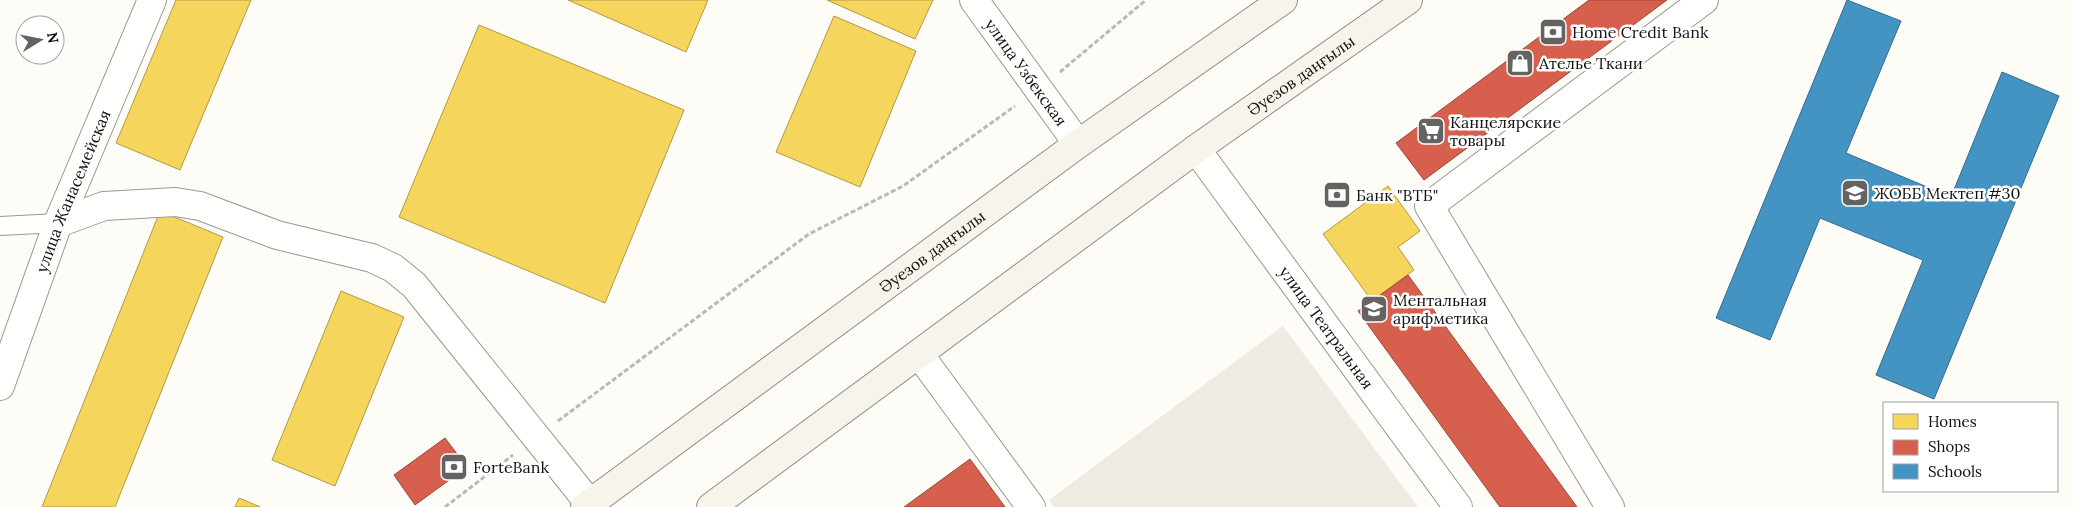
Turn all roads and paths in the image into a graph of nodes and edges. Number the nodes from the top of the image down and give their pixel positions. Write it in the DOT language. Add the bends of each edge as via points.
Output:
graph roads {
  1 [pos="152,0"];
  2 [pos="974,0"];
  3 [pos="1146,0"];
  4 [pos="1283,0"];
  5 [pos="1408,0"];
  6 [pos="1704,0"];
  7 [pos="1039,90"];
  8 [pos="1078,144"];
  9 [pos="1196,149"];
  10 [pos="58,223"];
  11 [pos="0,226"];
  12 [pos="919,354"];
  13 [pos="0,386"];
  14 [pos="536,437"];
  15 [pos="588,505"];
  16 [pos="445,507"];
  17 [pos="711,507"];
  18 [pos="1030,507"];
  19 [pos="1458,507"];
  20 [pos="1610,507"];
  1 -- 10 [label="street, улица Жанасемейская"];
  2 -- 7 [label="street, улица Узбекская"];
  3 -- 7 [label="path"];
  4 -- 8 [label="main road, Әуезов даңғылы"];
  5 -- 9 [label="main road, Әуезов даңғылы"];
  6 -- 20 [label="street" via="1429,206"];
  7 -- 8 [label="street, улица Узбекская"];
  7 -- 14 [label="path" via="903,186 809,234"];
  8 -- 15 [label="main road, Әуезов даңғылы"];
  9 -- 12 [label="main road, Әуезов даңғылы"];
  9 -- 19 [label="street, улица Театральная"];
  10 -- 11 [label="lane"];
  10 -- 13 [label="street, улица Жанасемейская"];
  10 -- 14 [label="street" via="104,206 175,202 208,209 277,235 372,258 393,268 414,285"];
  12 -- 17 [label="main road, Әуезов даңғылы"];
  12 -- 18 [label="street"];
  14 -- 15 [label="street"];
  14 -- 16 [label="path"];
}
